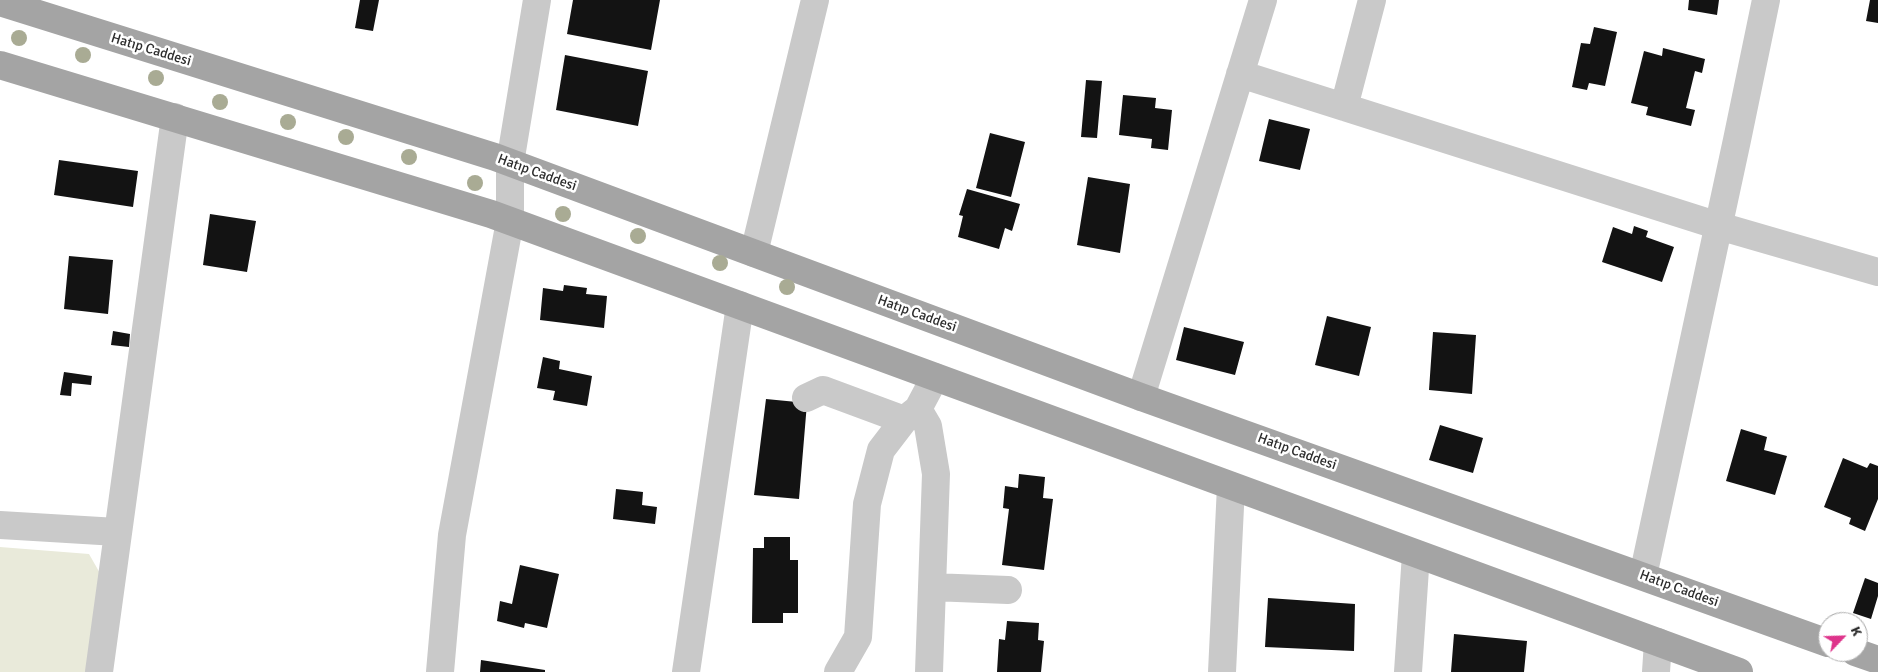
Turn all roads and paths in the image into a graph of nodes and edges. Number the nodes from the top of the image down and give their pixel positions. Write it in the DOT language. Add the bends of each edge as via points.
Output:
graph roads {
  1 [pos="537,0"];
  2 [pos="815,0"];
  3 [pos="1262,0"];
  4 [pos="1372,0"];
  5 [pos="1766,0"];
  6 [pos="0,2"];
  7 [pos="0,66"];
  8 [pos="1240,74"];
  9 [pos="1344,107"];
  10 [pos="175,117"];
  11 [pos="510,163"];
  12 [pos="510,221"];
  13 [pos="1719,226"];
  14 [pos="754,253"];
  15 [pos="1878,272"];
  16 [pos="740,305"];
  17 [pos="935,377"];
  18 [pos="1141,397"];
  19 [pos="806,398"];
  20 [pos="911,414"];
  21 [pos="1231,486"];
  22 [pos="0,525"];
  23 [pos="118,532"];
  24 [pos="1416,554"];
  25 [pos="1643,576"];
  26 [pos="932,587"];
  27 [pos="1008,590"];
  28 [pos="1818,639"];
  29 [pos="1658,642"];
  30 [pos="99,672"];
  31 [pos="440,672"];
  32 [pos="686,672"];
  33 [pos="838,672"];
  34 [pos="929,672"];
  35 [pos="1222,672"];
  36 [pos="1408,672"];
  37 [pos="1656,672"];
  38 [pos="1739,672"];
  1 -- 11 [label="street"];
  2 -- 14 [label="street"];
  3 -- 8 [label="street"];
  4 -- 9 [label="street"];
  5 -- 13 [label="street"];
  6 -- 11 [label="main road, Hatıp Caddesi"];
  7 -- 10 [label="main road"];
  8 -- 9 [label="street"];
  8 -- 18 [label="street"];
  9 -- 13 [label="street"];
  10 -- 12 [label="main road"];
  10 -- 23 [label="street"];
  11 -- 12 [label="street"];
  11 -- 14 [label="main road, Hatıp Caddesi"];
  12 -- 16 [label="main road"];
  12 -- 31 [label="street" via="452,535"];
  13 -- 15 [label="street"];
  13 -- 25 [label="street"];
  14 -- 18 [label="main road, Hatıp Caddesi"];
  16 -- 17 [label="main road"];
  16 -- 32 [label="street"];
  17 -- 20 [label="street"];
  17 -- 21 [label="main road"];
  18 -- 25 [label="main road, Hatıp Caddesi"];
  19 -- 20 [label="street" via="823,390"];
  20 -- 26 [label="street" via="928,426 936,474"];
  20 -- 33 [label="street" via="882,450 867,504 858,637"];
  21 -- 24 [label="main road"];
  21 -- 35 [label="street"];
  22 -- 23 [label="street"];
  23 -- 30 [label="street"];
  24 -- 29 [label="main road"];
  24 -- 36 [label="street"];
  25 -- 28 [label="main road, Hatıp Caddesi"];
  26 -- 27 [label="street"];
  26 -- 34 [label="street"];
  29 -- 37 [label="street"];
  29 -- 38 [label="main road"];
}
